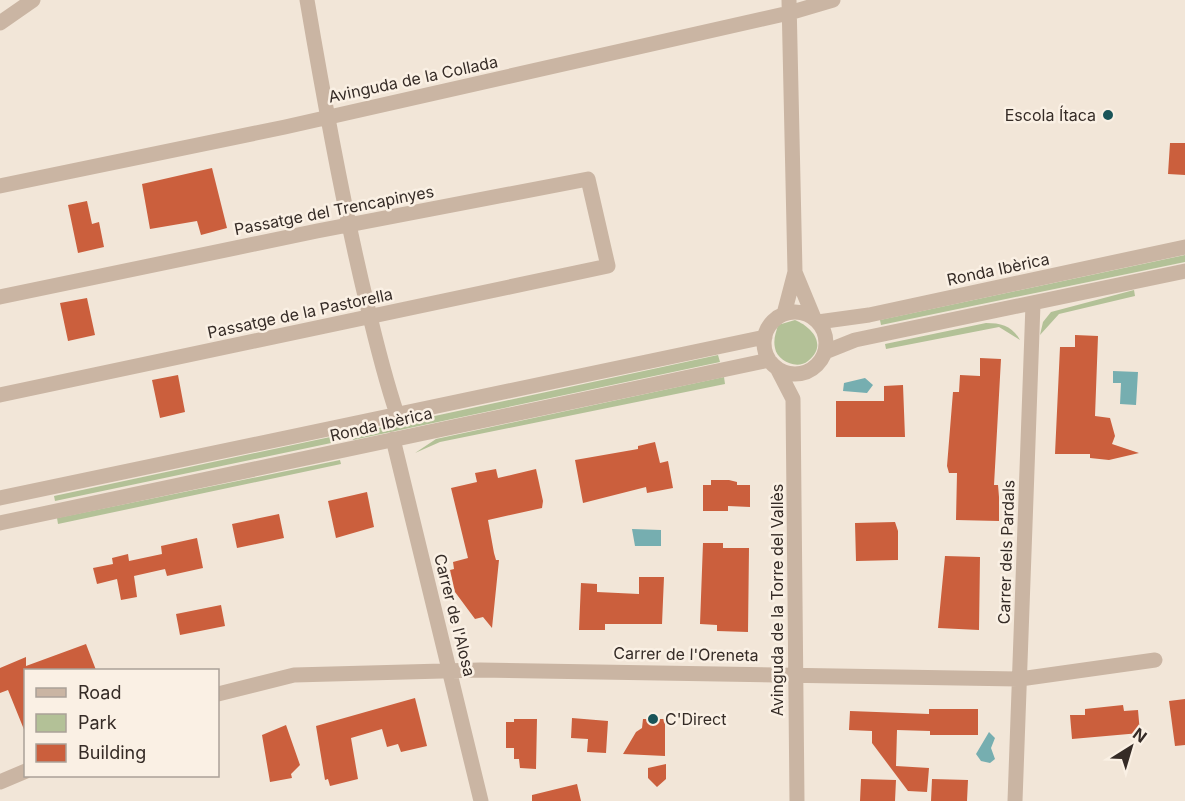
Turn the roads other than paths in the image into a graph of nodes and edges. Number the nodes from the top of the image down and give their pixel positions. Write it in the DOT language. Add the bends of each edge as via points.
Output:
graph roads {
  1 [pos="33,0"];
  2 [pos="307,0"];
  3 [pos="833,0"];
  4 [pos="789,7"];
  5 [pos="0,23"];
  6 [pos="326,116"];
  7 [pos="0,186"];
  8 [pos="349,225"];
  9 [pos="1185,248"];
  10 [pos="608,266"];
  11 [pos="1185,271"];
  12 [pos="795,272"];
  13 [pos="0,297"];
  14 [pos="1033,304"];
  15 [pos="784,314"];
  16 [pos="370,316"];
  17 [pos="816,320"];
  18 [pos="765,338"];
  19 [pos="825,352"];
  20 [pos="773,364"];
  21 [pos="807,371"];
  22 [pos="0,395"];
  23 [pos="793,399"];
  24 [pos="397,414"];
  25 [pos="393,439"];
  26 [pos="0,497"];
  27 [pos="0,522"];
  28 [pos="1155,660"];
  29 [pos="451,670"];
  30 [pos="796,674"];
  31 [pos="1020,679"];
  32 [pos="219,694"];
  33 [pos="24,772"];
  34 [pos="0,782"];
  35 [pos="481,801"];
  36 [pos="796,801"];
  37 [pos="1015,801"];
  1 -- 5 [label="street"];
  2 -- 6 [label="street"];
  3 -- 4 [label="street, Avinguda de la Collada"];
  4 -- 6 [label="street, Avinguda de la Collada"];
  4 -- 12 [label="street"];
  6 -- 7 [label="street, Avinguda de la Collada"];
  6 -- 8 [label="street"];
  8 -- 10 [label="street, Passatge del Trencapinyes" via="588,179"];
  8 -- 13 [label="street, Passatge del Trencapinyes"];
  8 -- 16 [label="street"];
  9 -- 17 [label="street, Ronda Ibèrica" via="869,315"];
  10 -- 16 [label="street, Passatge de la Pastorella"];
  11 -- 14 [label="street"];
  12 -- 15 [label="street"];
  12 -- 17 [label="street"];
  14 -- 19 [label="street" via="855,340"];
  14 -- 31 [label="street, Carrer dels Pardals"];
  15 -- 17 [label="street, Ronda Ibèrica" via="805,313"];
  15 -- 18 [label="street" via="771,323"];
  16 -- 22 [label="street, Passatge de la Pastorella"];
  16 -- 24 [label="street"];
  17 -- 19 [label="street" via="825,336"];
  18 -- 20 [label="street" via="765,349"];
  18 -- 24 [label="street, Ronda Ibèrica"];
  19 -- 21 [label="street" via="818,364"];
  20 -- 21 [label="street, Ronda Ibèrica" via="797,374"];
  20 -- 23 [label="street, Avinguda de la Torre del Vallès"];
  20 -- 25 [label="street, Ronda Ibèrica"];
  21 -- 23 [label="street, Avinguda de la Torre del Vallès"];
  23 -- 30 [label="street, Avinguda de la Torre del Vallès"];
  24 -- 26 [label="street, Ronda Ibèrica"];
  25 -- 27 [label="street, Ronda Ibèrica"];
  25 -- 29 [label="street, Carrer de l'Alosa"];
  28 -- 31 [label="street, Carrer de l'Oreneta"];
  29 -- 30 [label="street, Carrer de l'Oreneta"];
  29 -- 32 [label="street, Carrer de l'Oreneta" via="294,675"];
  29 -- 35 [label="street, Carrer de l'Alosa"];
  30 -- 31 [label="street, Carrer de l'Oreneta"];
  30 -- 36 [label="street, Avinguda de la Torre del Vallès"];
  31 -- 37 [label="street, Carrer dels Pardals"];
  33 -- 34 [label="street"];
}
